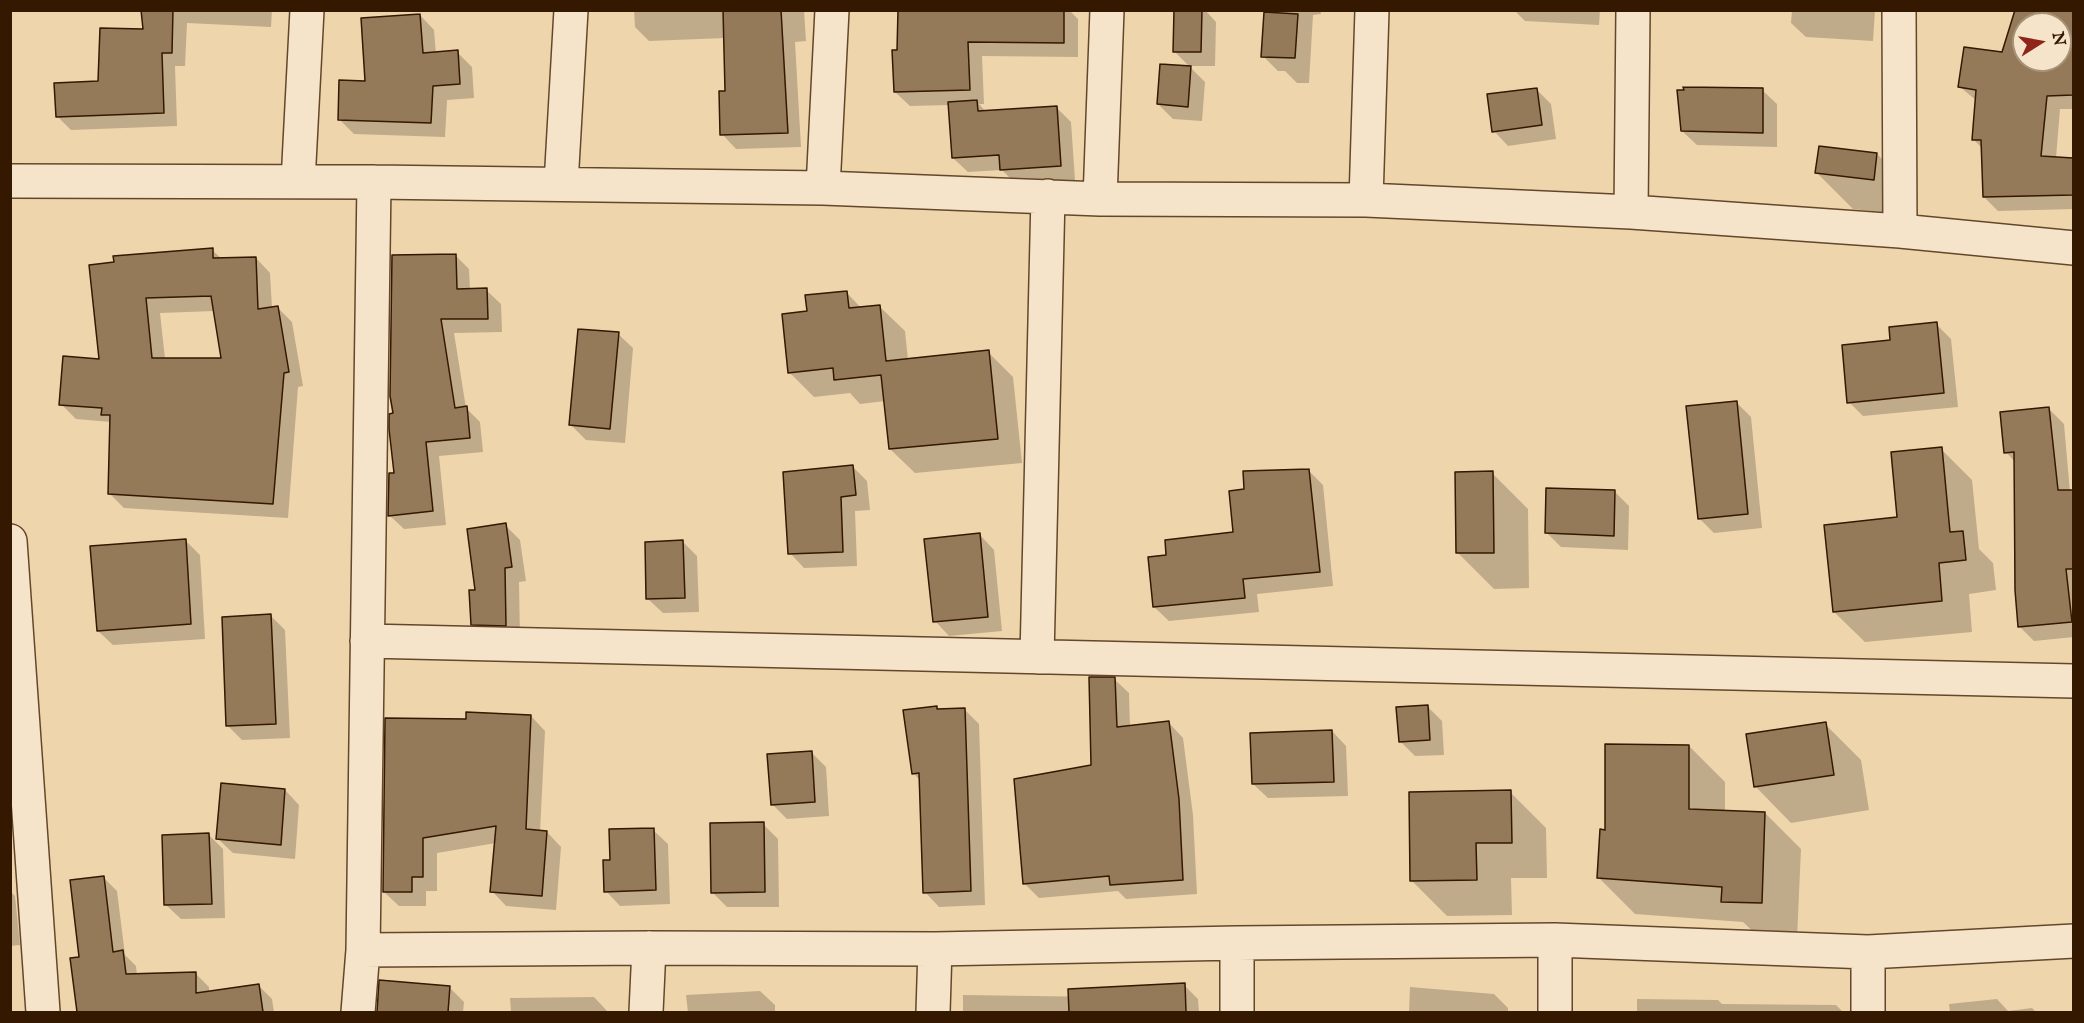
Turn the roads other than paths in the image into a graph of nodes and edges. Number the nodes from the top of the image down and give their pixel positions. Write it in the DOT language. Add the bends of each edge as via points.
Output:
graph roads {
  1 [pos="307,10"];
  2 [pos="571,10"];
  3 [pos="832,10"];
  4 [pos="1107,10"];
  5 [pos="1372,10"];
  6 [pos="1633,10"];
  7 [pos="1899,10"];
  8 [pos="10,181"];
  9 [pos="298,182"];
  10 [pos="374,182"];
  11 [pos="561,184"];
  12 [pos="824,188"];
  13 [pos="1048,196"];
  14 [pos="1100,199"];
  15 [pos="1366,200"];
  16 [pos="1632,212"];
  17 [pos="1900,231"];
  18 [pos="2073,248"];
  19 [pos="10,541"];
  20 [pos="367,641"];
  21 [pos="1037,657"];
  22 [pos="2073,681"];
  23 [pos="1555,940"];
  24 [pos="2073,941"];
  25 [pos="1237,943"];
  26 [pos="649,948"];
  27 [pos="935,949"];
  28 [pos="363,950"];
  29 [pos="1868,952"];
  30 [pos="43,1012"];
  31 [pos="358,1012"];
  32 [pos="646,1012"];
  33 [pos="933,1012"];
  34 [pos="1237,1012"];
  35 [pos="1555,1012"];
  36 [pos="1868,1012"];
  1 -- 9 [label="street"];
  2 -- 11 [label="street"];
  3 -- 12 [label="street"];
  4 -- 14 [label="street"];
  5 -- 15 [label="street"];
  6 -- 16 [label="street"];
  7 -- 17 [label="street"];
  8 -- 9 [label="street"];
  9 -- 10 [label="street"];
  10 -- 11 [label="street"];
  10 -- 20 [label="street"];
  11 -- 12 [label="street"];
  12 -- 13 [label="street"];
  13 -- 14 [label="street"];
  13 -- 21 [label="street"];
  14 -- 15 [label="street"];
  15 -- 16 [label="street"];
  16 -- 17 [label="street"];
  17 -- 18 [label="street"];
  19 -- 30 [label="street"];
  20 -- 21 [label="street"];
  20 -- 28 [label="street"];
  21 -- 22 [label="street"];
  23 -- 25 [label="street"];
  23 -- 29 [label="street"];
  23 -- 35 [label="street"];
  24 -- 29 [label="street"];
  25 -- 27 [label="street"];
  25 -- 34 [label="street"];
  26 -- 27 [label="street"];
  26 -- 28 [label="street"];
  26 -- 32 [label="street"];
  27 -- 33 [label="street"];
  28 -- 31 [label="street"];
  29 -- 36 [label="street"];
}
